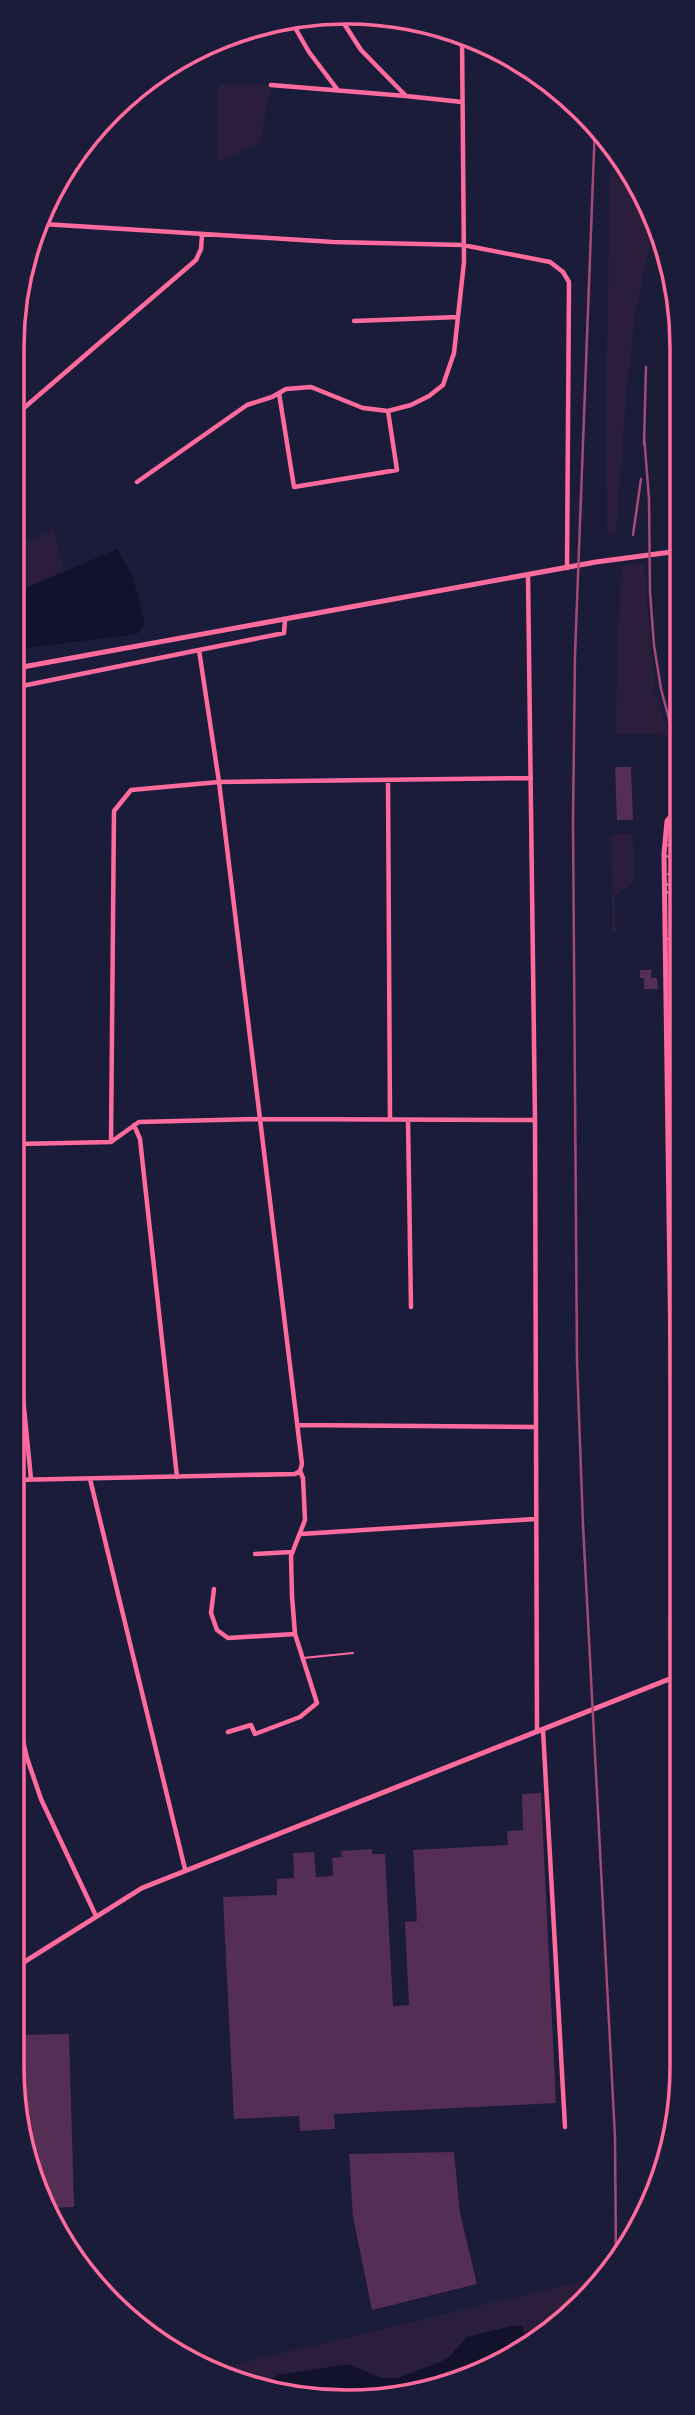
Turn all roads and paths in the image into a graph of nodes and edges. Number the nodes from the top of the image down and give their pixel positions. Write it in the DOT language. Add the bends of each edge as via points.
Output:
graph roads {
  1 [pos="344,24"];
  2 [pos="296,29"];
  3 [pos="462,46"];
  4 [pos="271,85"];
  5 [pos="338,90"];
  6 [pos="406,96"];
  7 [pos="462,102"];
  8 [pos="49,224"];
  9 [pos="202,235"];
  10 [pos="463,246"];
  11 [pos="458,317"];
  12 [pos="354,321"];
  13 [pos="279,392"];
  14 [pos="24,408"];
  15 [pos="388,411"];
  16 [pos="137,482"];
  17 [pos="670,552"];
  18 [pos="567,568"];
  19 [pos="528,576"];
  20 [pos="285,620"];
  21 [pos="199,650"];
  22 [pos="24,667"];
  23 [pos="24,686"];
  24 [pos="531,778"];
  25 [pos="388,781"];
  26 [pos="219,782"];
  27 [pos="670,816"];
  28 [pos="664,843"];
  29 [pos="670,847"];
  30 [pos="664,855"];
  31 [pos="670,858"];
  32 [pos="664,872"];
  33 [pos="670,876"];
  34 [pos="664,883"];
  35 [pos="670,886"];
  36 [pos="664,890"];
  37 [pos="670,893"];
  38 [pos="670,938"];
  39 [pos="666,940"];
  40 [pos="261,1119"];
  41 [pos="390,1119"];
  42 [pos="408,1120"];
  43 [pos="535,1121"];
  44 [pos="134,1125"];
  45 [pos="111,1142"];
  46 [pos="24,1143"];
  47 [pos="670,1188"];
  48 [pos="411,1307"];
  49 [pos="24,1408"];
  50 [pos="298,1425"];
  51 [pos="536,1427"];
  52 [pos="300,1471"];
  53 [pos="177,1477"];
  54 [pos="24,1479"];
  55 [pos="31,1479"];
  56 [pos="90,1479"];
  57 [pos="535,1519"];
  58 [pos="301,1534"];
  59 [pos="292,1552"];
  60 [pos="255,1554"];
  61 [pos="214,1589"];
  62 [pos="295,1634"];
  63 [pos="354,1653"];
  64 [pos="302,1658"];
  65 [pos="670,1679"];
  66 [pos="540,1731"];
  67 [pos="228,1732"];
  68 [pos="24,1746"];
  69 [pos="185,1869"];
  70 [pos="96,1916"];
  71 [pos="24,1962"];
  72 [pos="565,2127"];
  1 -- 6 [label="street" via="361,50"];
  2 -- 5 [label="street"];
  3 -- 7 [label="street"];
  4 -- 5 [label="street"];
  5 -- 6 [label="street"];
  6 -- 7 [label="street"];
  7 -- 10 [label="street"];
  8 -- 9 [label="street"];
  9 -- 10 [label="street"];
  9 -- 14 [label="street" via="196,260"];
  10 -- 11 [label="street"];
  10 -- 18 [label="street" via="550,261 569,282"];
  11 -- 12 [label="street"];
  11 -- 15 [label="street" via="454,353 443,385 411,405"];
  13 -- 15 [label="street" via="311,387 363,408"];
  13 -- 15 [label="street" via="294,487 397,470"];
  13 -- 16 [label="street" via="247,405"];
  17 -- 18 [label="street"];
  18 -- 19 [label="street"];
  19 -- 20 [label="street"];
  19 -- 24 [label="street"];
  20 -- 21 [label="street" via="284,633"];
  20 -- 22 [label="street"];
  21 -- 23 [label="street"];
  21 -- 26 [label="street"];
  24 -- 25 [label="street"];
  24 -- 43 [label="street"];
  25 -- 26 [label="street"];
  25 -- 41 [label="street"];
  26 -- 40 [label="street"];
  26 -- 45 [label="street" via="131,790 114,811"];
  27 -- 28 [label="street"];
  28 -- 29 [label="lane"];
  28 -- 30 [label="street"];
  30 -- 31 [label="lane"];
  30 -- 32 [label="street"];
  32 -- 33 [label="lane"];
  32 -- 34 [label="street"];
  34 -- 35 [label="lane"];
  34 -- 36 [label="street"];
  36 -- 37 [label="lane"];
  36 -- 39 [label="street"];
  38 -- 39 [label="lane"];
  39 -- 47 [label="street"];
  40 -- 41 [label="street"];
  40 -- 44 [label="street"];
  40 -- 50 [label="street"];
  41 -- 42 [label="street"];
  42 -- 43 [label="street"];
  42 -- 48 [label="street"];
  43 -- 51 [label="street"];
  44 -- 45 [label="street"];
  44 -- 53 [label="street" via="140,1139"];
  45 -- 46 [label="street"];
  49 -- 55 [label="street"];
  50 -- 51 [label="street"];
  50 -- 52 [label="street"];
  51 -- 57 [label="street"];
  52 -- 53 [label="street"];
  52 -- 58 [label="street"];
  53 -- 56 [label="street"];
  54 -- 55 [label="street"];
  55 -- 56 [label="street"];
  56 -- 69 [label="street"];
  57 -- 58 [label="street"];
  57 -- 66 [label="street"];
  58 -- 59 [label="street"];
  59 -- 60 [label="street"];
  59 -- 62 [label="street"];
  61 -- 62 [label="street" via="211,1613 217,1630 228,1638"];
  62 -- 64 [label="street"];
  63 -- 64 [label="lane"];
  64 -- 67 [label="street" via="317,1703 300,1717 255,1734 251,1725"];
  65 -- 66 [label="street"];
  66 -- 69 [label="street"];
  66 -- 72 [label="street"];
  68 -- 70 [label="street" via="41,1799"];
  69 -- 70 [label="street"];
  70 -- 71 [label="street"];
}
